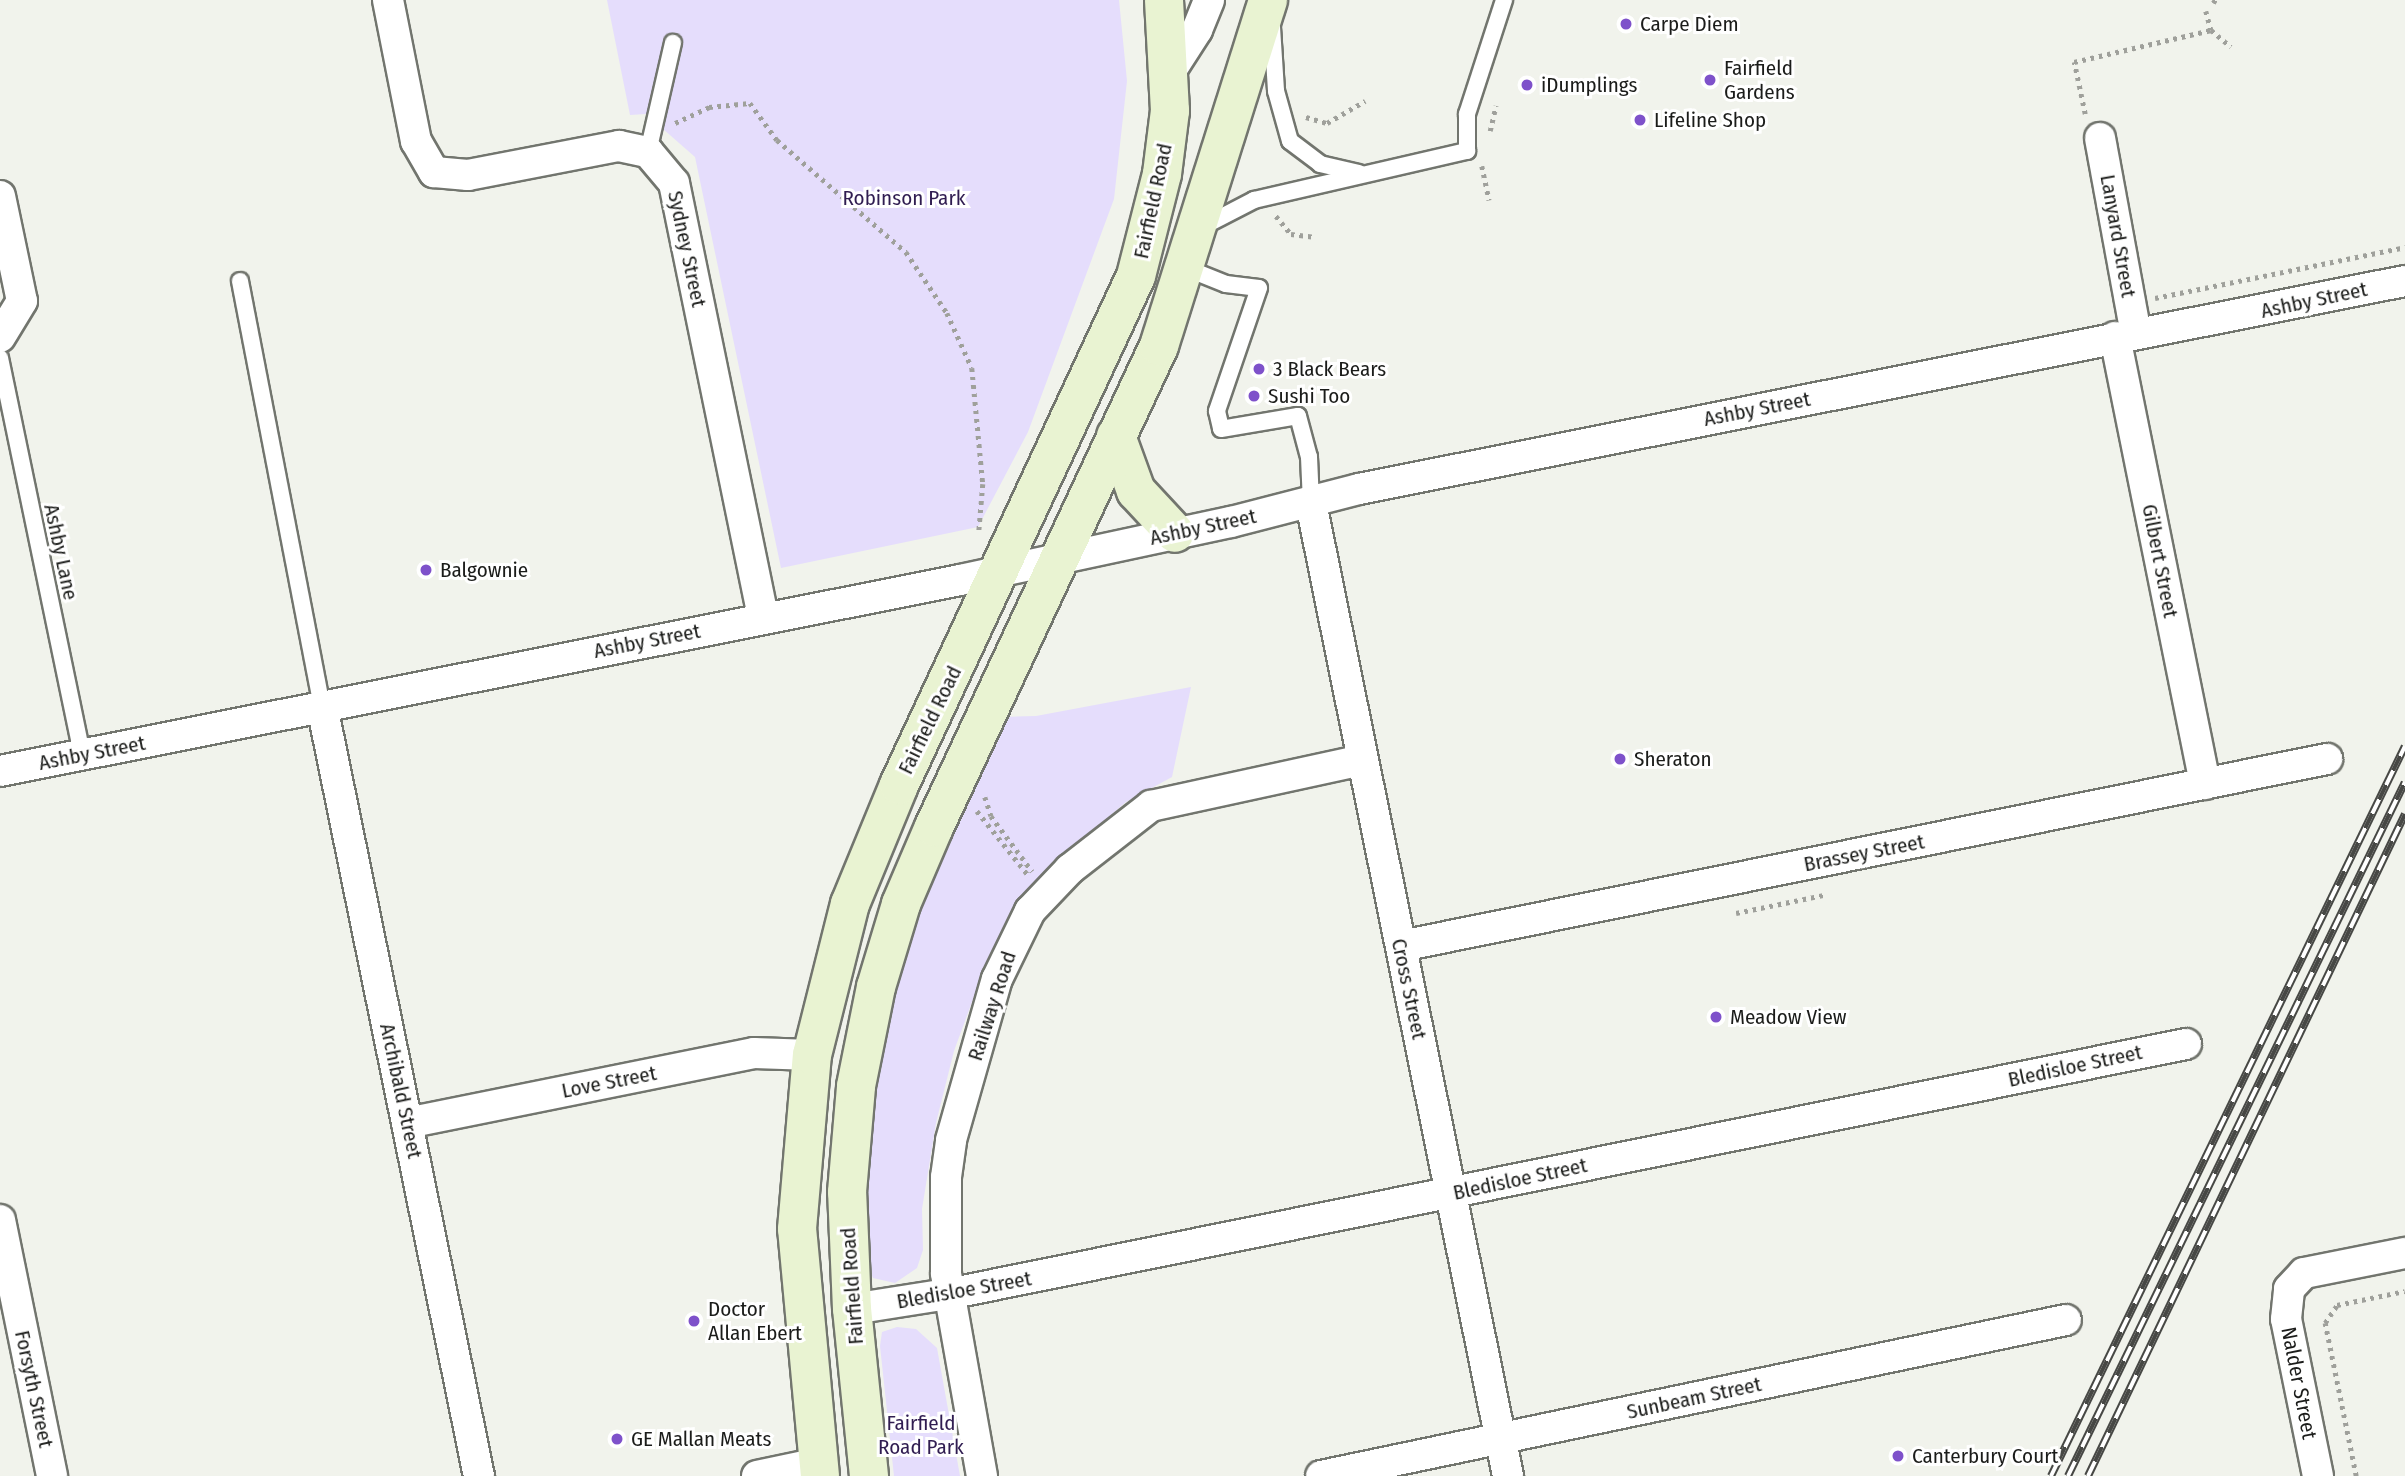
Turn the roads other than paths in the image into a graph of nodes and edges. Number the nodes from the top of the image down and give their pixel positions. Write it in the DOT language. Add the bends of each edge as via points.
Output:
graph roads {
  1 [pos="388,0"];
  2 [pos="1164,0"];
  3 [pos="1209,0"];
  4 [pos="1269,0"];
  5 [pos="1504,0"];
  6 [pos="673,43"];
  7 [pos="1170,72"];
  8 [pos="2100,138"];
  9 [pos="651,140"];
  10 [pos="1361,174"];
  11 [pos="0,195"];
  12 [pos="1197,230"];
  13 [pos="1186,268"];
  14 [pos="240,281"];
  15 [pos="2405,281"];
  16 [pos="2125,336"];
  17 [pos="0,337"];
  18 [pos="0,358"];
  19 [pos="1116,436"];
  20 [pos="1311,503"];
  21 [pos="1175,533"];
  22 [pos="1058,558"];
  23 [pos="998,571"];
  24 [pos="762,618"];
  25 [pos="322,706"];
  26 [pos="82,754"];
  27 [pos="2327,759"];
  28 [pos="1362,760"];
  29 [pos="0,771"];
  30 [pos="2205,784"];
  31 [pos="1401,946"];
  32 [pos="2186,1044"];
  33 [pos="812,1055"];
  34 [pos="407,1123"];
  35 [pos="1451,1193"];
  36 [pos="0,1220"];
  37 [pos="2405,1253"];
  38 [pos="948,1294"];
  39 [pos="852,1309"];
  40 [pos="2066,1320"];
  41 [pos="1500,1439"];
  42 [pos="819,1470"];
  43 [pos="52,1476"];
  44 [pos="479,1476"];
  45 [pos="757,1476"];
  46 [pos="869,1476"];
  47 [pos="982,1476"];
  48 [pos="1321,1476"];
  49 [pos="1508,1476"];
  50 [pos="2318,1476"];
  1 -- 9 [label="street" via="416,141 434,172 468,175"];
  2 -- 7 [label="main road"];
  3 -- 7 [label="street, Fairfield Road" via="1197,30"];
  4 -- 10 [label="lane" via="1276,91 1286,134 1311,160"];
  4 -- 12 [label="main road, Fairfield Road"];
  5 -- 10 [label="lane" via="1466,114 1467,151"];
  6 -- 9 [label="lane"];
  7 -- 23 [label="main road, Fairfield Road" via="1162,174 1136,276"];
  8 -- 16 [label="street, Lanyard Street"];
  9 -- 24 [label="street, Sydney Street" via="674,183"];
  10 -- 12 [label="lane" via="1254,200"];
  11 -- 17 [label="street" via="22,301"];
  12 -- 13 [label="main road, Fairfield Road"];
  13 -- 19 [label="main road, Fairfield Road" via="1159,346"];
  13 -- 20 [label="lane" via="1226,285 1259,288 1217,411 1221,429 1298,416 1309,457"];
  14 -- 25 [label="lane"];
  15 -- 16 [label="street, Ashby Street"];
  16 -- 20 [label="street, Ashby Street" via="1359,489"];
  16 -- 30 [label="street, Gilbert Street"];
  18 -- 26 [label="lane, Ashby Lane"];
  19 -- 21 [label="main road" via="1136,491"];
  19 -- 22 [label="main road, Fairfield Road"];
  20 -- 21 [label="street, Ashby Street"];
  20 -- 28 [label="street, Cross Street"];
  21 -- 22 [label="street, Ashby Street"];
  22 -- 23 [label="street, Ashby Street"];
  22 -- 39 [label="main road, Fairfield Road" via="901,904 876,988 848,1152"];
  23 -- 24 [label="street, Ashby Street"];
  23 -- 33 [label="main road, Fairfield Road" via="899,785 850,904"];
  24 -- 25 [label="street, Ashby Street"];
  25 -- 26 [label="street, Ashby Street"];
  25 -- 34 [label="street, Archibald Street"];
  26 -- 29 [label="street, Ashby Street"];
  27 -- 30 [label="street, Brassey Street"];
  28 -- 31 [label="street, Cross Street"];
  28 -- 38 [label="street, Railway Road" via="1152,806 1123,823 1030,911 997,979 951,1140 944,1238"];
  30 -- 31 [label="street, Brassey Street"];
  31 -- 35 [label="street, Cross Street"];
  32 -- 35 [label="street, Bledisloe Street"];
  33 -- 34 [label="street, Love Street" via="754,1053"];
  33 -- 42 [label="main road, Fairfield Road" via="797,1229"];
  34 -- 44 [label="street, Archibald Street"];
  35 -- 38 [label="street, Bledisloe Street"];
  35 -- 41 [label="street, Cross Street"];
  36 -- 43 [label="street, Forsyth Street"];
  37 -- 50 [label="street, Nalder Street" via="2304,1273 2289,1290 2286,1319"];
  38 -- 39 [label="street, Bledisloe Street"];
  38 -- 47 [label="street, Railway Road"];
  39 -- 46 [label="main road, Fairfield Road"];
  40 -- 41 [label="street, Sunbeam Street"];
  41 -- 48 [label="street, Sunbeam Street"];
  41 -- 49 [label="street, Cross Street"];
  42 -- 45 [label="street"];
}
